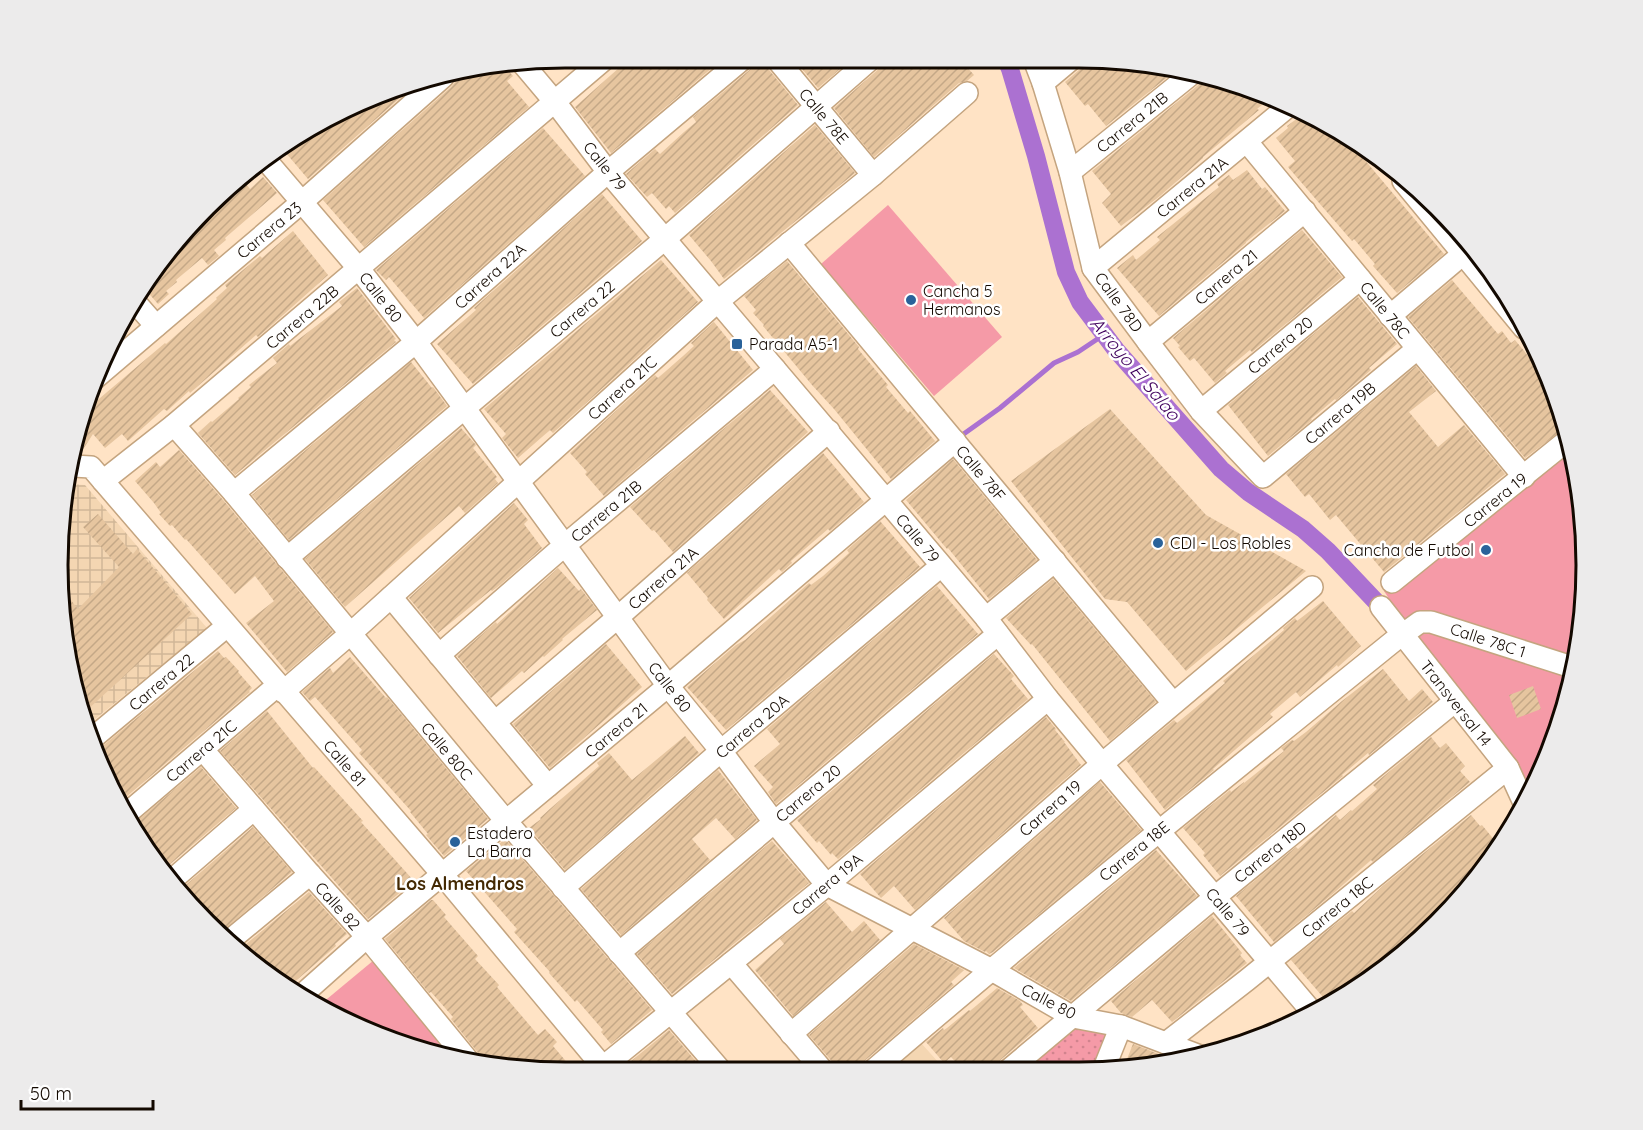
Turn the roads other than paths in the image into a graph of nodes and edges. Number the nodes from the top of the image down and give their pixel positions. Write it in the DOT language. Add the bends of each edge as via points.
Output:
graph roads {
  1 [pos="594,68"];
  2 [pos="732,68"];
  3 [pos="784,68"];
  4 [pos="860,68"];
  5 [pos="1038,68"];
  6 [pos="1061,68"];
  7 [pos="528,69"];
  8 [pos="1185,79"];
  9 [pos="1043,83"];
  10 [pos="435,84"];
  11 [pos="968,93"];
  12 [pos="555,102"];
  13 [pos="816,107"];
  14 [pos="1282,112"];
  15 [pos="1247,142"];
  16 [pos="270,165"];
  17 [pos="608,172"];
  18 [pos="1070,172"];
  19 [pos="873,175"];
  20 [pos="302,202"];
  21 [pos="1305,211"];
  22 [pos="666,238"];
  23 [pos="1452,238"];
  24 [pos="789,243"];
  25 [pos="1463,254"];
  26 [pos="1093,268"];
  27 [pos="359,269"];
  28 [pos="1360,279"];
  29 [pos="1488,283"];
  30 [pos="717,302"];
  31 [pos="140,307"];
  32 [pos="1390,316"];
  33 [pos="156,326"];
  34 [pos="416,342"];
  35 [pos="1148,342"];
  36 [pos="1417,349"];
  37 [pos="109,366"];
  38 [pos="775,369"];
  39 [pos="465,408"];
  40 [pos="1201,411"];
  41 [pos="174,425"];
  42 [pos="829,431"];
  43 [pos="955,441"];
  44 [pos="1561,446"];
  45 [pos="77,466"];
  46 [pos="1263,477"];
  47 [pos="1524,477"];
  48 [pos="103,481"];
  49 [pos="518,482"];
  50 [pos="234,493"];
  51 [pos="886,500"];
  52 [pos="565,545"];
  53 [pos="287,558"];
  54 [pos="1055,561"];
  55 [pos="941,566"];
  56 [pos="1392,582"];
  57 [pos="1312,587"];
  58 [pos="391,597"];
  59 [pos="1381,608"];
  60 [pos="617,618"];
  61 [pos="992,626"];
  62 [pos="227,627"];
  63 [pos="350,634"];
  64 [pos="1403,634"];
  65 [pos="439,655"];
  66 [pos="1565,665"];
  67 [pos="668,686"];
  68 [pos="280,688"];
  69 [pos="1048,699"];
  70 [pos="1455,702"];
  71 [pos="1173,703"];
  72 [pos="495,722"];
  73 [pos="97,734"];
  74 [pos="203,750"];
  75 [pos="721,752"];
  76 [pos="1101,764"];
  77 [pos="1508,768"];
  78 [pos="548,786"];
  79 [pos="1520,793"];
  80 [pos="254,809"];
  81 [pos="132,810"];
  82 [pos="506,821"];
  83 [pos="774,822"];
  84 [pos="1159,831"];
  85 [pos="310,874"];
  86 [pos="442,874"];
  87 [pos="177,876"];
  88 [pos="827,885"];
  89 [pos="563,888"];
  90 [pos="1215,897"];
  91 [pos="911,930"];
  92 [pos="234,937"];
  93 [pos="367,937"];
  94 [pos="619,952"];
  95 [pos="1269,962"];
  96 [pos="731,963"];
  97 [pos="990,969"];
  98 [pos="307,990"];
  99 [pos="1307,1006"];
  100 [pos="672,1012"];
  101 [pos="1073,1017"];
  102 [pos="1120,1026"];
  103 [pos="791,1034"];
  104 [pos="1166,1043"];
  105 [pos="461,1051"];
  106 [pos="1186,1051"];
  107 [pos="1107,1061"];
  108 [pos="599,1062"];
  109 [pos="615,1062"];
  110 [pos="714,1062"];
  111 [pos="815,1062"];
  112 [pos="883,1062"];
  113 [pos="1018,1062"];
  1 -- 12 [label="street, Carrera 22B"];
  2 -- 17 [label="street, Carrera 22A"];
  3 -- 13 [label="street, Calle 78E"];
  4 -- 13 [label="street, Carrera 22"];
  5 -- 9 [label="street, Calle 78D"];
  6 -- 9 [label="street"];
  7 -- 12 [label="street, Calle 79"];
  8 -- 18 [label="street, Carrera 21B"];
  9 -- 18 [label="street, Calle 78D"];
  10 -- 20 [label="street, Carrera 23"];
  11 -- 19 [label="street, Carrera 21C"];
  12 -- 17 [label="street, Calle 79"];
  12 -- 27 [label="street, Carrera 22B"];
  13 -- 19 [label="street, Calle 78E"];
  13 -- 22 [label="street, Carrera 22"];
  14 -- 15 [label="street, Carrera 21A"];
  15 -- 21 [label="street, Calle 78C"];
  15 -- 26 [label="street, Carrera 21A"];
  16 -- 20 [label="street, Calle 80"];
  17 -- 22 [label="street, Calle 79"];
  17 -- 34 [label="street, Carrera 22A"];
  18 -- 26 [label="street, Calle 78D"];
  19 -- 24 [label="street, Carrera 21C"];
  20 -- 27 [label="street, Calle 80"];
  20 -- 33 [label="street, Carrera 23"];
  21 -- 28 [label="street, Calle 78C"];
  21 -- 35 [label="street, Carrera 21"];
  22 -- 30 [label="street, Calle 79"];
  22 -- 39 [label="street, Carrera 22"];
  23 -- 25 [label="street"];
  24 -- 30 [label="street, Carrera 21C"];
  24 -- 43 [label="street, Calle 78F"];
  25 -- 29 [label="street"];
  25 -- 32 [label="street"];
  26 -- 35 [label="street, Calle 78D"];
  27 -- 34 [label="street, Calle 80"];
  27 -- 41 [label="street, Carrera 22B"];
  28 -- 32 [label="street, Calle 78C"];
  28 -- 40 [label="street, Carrera 20"];
  30 -- 38 [label="street, Calle 79"];
  30 -- 49 [label="street, Carrera 21C"];
  31 -- 33 [label="street"];
  32 -- 36 [label="street, Calle 78C"];
  33 -- 37 [label="street, Carrera 23"];
  34 -- 39 [label="street, Calle 80"];
  34 -- 50 [label="street, Carrera 22A"];
  35 -- 40 [label="street, Calle 78D"];
  36 -- 46 [label="street, Carrera 19B"];
  36 -- 47 [label="street, Calle 78C"];
  38 -- 42 [label="street, Calle 79"];
  38 -- 52 [label="street, Carrera 21B"];
  39 -- 49 [label="street, Calle 80"];
  39 -- 53 [label="street, Carrera 22"];
  40 -- 46 [label="street, Calle 78D"];
  41 -- 48 [label="street, Carrera 22B"];
  41 -- 50 [label="street, Calle 80C"];
  42 -- 51 [label="street, Calle 79"];
  42 -- 60 [label="street, Carrera 21A"];
  43 -- 51 [label="street, Carrera 21"];
  43 -- 54 [label="street, Calle 78F"];
  44 -- 47 [label="street, Carrera 19"];
  45 -- 48 [label="street, Calle 81" via="91,467"];
  47 -- 56 [label="street, Carrera 19"];
  48 -- 62 [label="street, Calle 81"];
  49 -- 52 [label="street, Calle 80"];
  49 -- 58 [label="street, Carrera 21C"];
  50 -- 53 [label="street, Calle 80C"];
  51 -- 55 [label="street, Calle 79"];
  51 -- 67 [label="street, Carrera 21"];
  52 -- 60 [label="street, Calle 80"];
  52 -- 65 [label="street, Carrera 21B"];
  53 -- 63 [label="street, Calle 80C"];
  54 -- 61 [label="street, Carrera 20"];
  54 -- 71 [label="street, Calle 78F"];
  55 -- 61 [label="street, Calle 79"];
  55 -- 75 [label="street, Carrera 20A"];
  57 -- 71 [label="street, Carrera 19"];
  58 -- 63 [label="street, Carrera 21C"];
  58 -- 65 [label="street"];
  59 -- 64 [label="street, Transversal 14"];
  60 -- 67 [label="street, Calle 80"];
  60 -- 72 [label="street, Carrera 21A"];
  61 -- 69 [label="street, Calle 79"];
  61 -- 83 [label="street, Carrera 20"];
  62 -- 68 [label="street, Calle 81"];
  62 -- 73 [label="street, Carrera 22"];
  63 -- 68 [label="street, Carrera 21C"];
  63 -- 82 [label="street, Calle 80C"];
  64 -- 66 [label="street, Calle 78C 1" via="1420,622 1431,622"];
  64 -- 70 [label="street, Transversal 14"];
  64 -- 84 [label="street, Carrera 18E"];
  65 -- 72 [label="street"];
  67 -- 75 [label="street, Calle 80"];
  67 -- 78 [label="street, Carrera 21"];
  68 -- 74 [label="street, Carrera 21C"];
  68 -- 86 [label="street, Calle 81"];
  69 -- 76 [label="street, Calle 79"];
  69 -- 88 [label="street, Carrera 19A"];
  70 -- 77 [label="street, Transversal 14"];
  70 -- 90 [label="street, Carrera 18D"];
  71 -- 76 [label="street, Carrera 19"];
  72 -- 78 [label="street"];
  74 -- 80 [label="street, Calle 82"];
  74 -- 81 [label="street, Carrera 21C"];
  75 -- 83 [label="street, Calle 80"];
  75 -- 89 [label="street, Carrera 20A"];
  76 -- 84 [label="street, Calle 79"];
  76 -- 91 [label="street, Carrera 19"];
  77 -- 79 [label="street, Transversal 14"];
  77 -- 95 [label="street, Carrera 18C"];
  78 -- 82 [label="street, Carrera 21"];
  80 -- 85 [label="street, Calle 82"];
  80 -- 87 [label="street"];
  82 -- 86 [label="street, Carrera 21"];
  82 -- 89 [label="street, Calle 80C"];
  83 -- 88 [label="street, Calle 80"];
  83 -- 94 [label="street, Carrera 20"];
  84 -- 90 [label="street, Calle 79"];
  84 -- 97 [label="street, Carrera 18E"];
  85 -- 92 [label="street"];
  85 -- 93 [label="street, Calle 82"];
  86 -- 93 [label="street, Carrera 21"];
  86 -- 108 [label="street, Calle 81"];
  88 -- 91 [label="street, Calle 80"];
  88 -- 96 [label="street, Carrera 19A"];
  89 -- 94 [label="street, Calle 80C"];
  90 -- 95 [label="street, Calle 79"];
  90 -- 101 [label="street, Carrera 18D"];
  91 -- 97 [label="street, Calle 80"];
  91 -- 103 [label="street, Carrera 19"];
  93 -- 98 [label="street, Carrera 21"];
  93 -- 105 [label="street, Calle 82"];
  94 -- 100 [label="street, Calle 80C"];
  95 -- 99 [label="street, Calle 79"];
  95 -- 104 [label="street, Carrera 18C"];
  96 -- 100 [label="street, Carrera 19A"];
  96 -- 103 [label="street"];
  97 -- 101 [label="street, Calle 80"];
  97 -- 112 [label="street, Carrera 18E"];
  100 -- 109 [label="street, Carrera 19A"];
  100 -- 110 [label="street, Calle 80C"];
  101 -- 102 [label="street, Calle 80"];
  101 -- 113 [label="street, Carrera 18D"];
  102 -- 104 [label="street, Calle 80"];
  102 -- 107 [label="street"];
  103 -- 111 [label="street"];
  104 -- 106 [label="street, Calle 80"];
}
